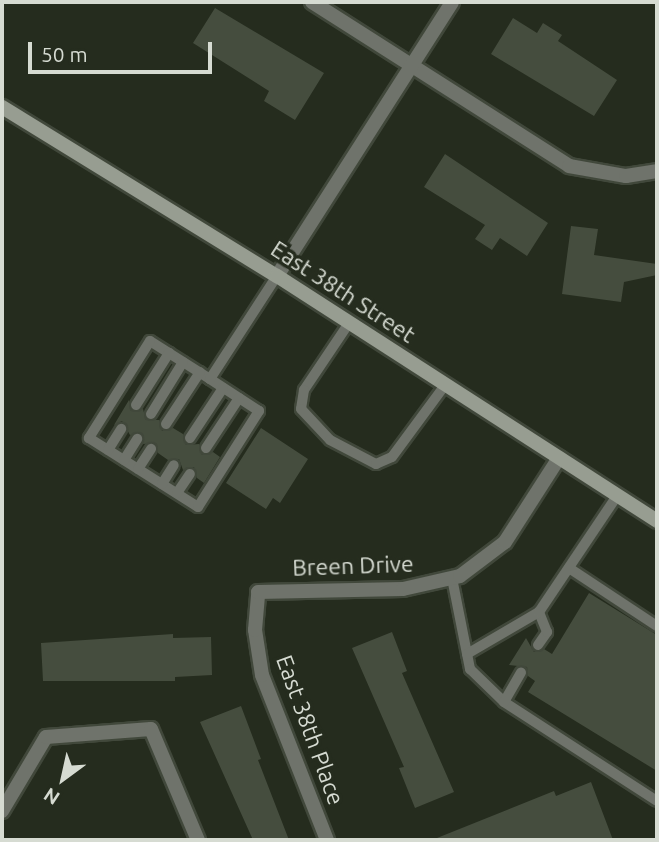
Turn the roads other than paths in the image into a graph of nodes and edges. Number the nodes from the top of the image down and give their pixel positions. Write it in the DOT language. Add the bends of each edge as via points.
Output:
graph roads {
  1 [pos="312,2"];
  2 [pos="452,2"];
  3 [pos="412,65"];
  4 [pos="2,107"];
  5 [pos="657,172"];
  6 [pos="277,276"];
  7 [pos="349,323"];
  8 [pos="169,353"];
  9 [pos="183,362"];
  10 [pos="200,372"];
  11 [pos="210,379"];
  12 [pos="446,385"];
  13 [pos="223,388"];
  14 [pos="239,398"];
  15 [pos="136,405"];
  16 [pos="151,415"];
  17 [pos="166,424"];
  18 [pos="121,429"];
  19 [pos="190,438"];
  20 [pos="136,439"];
  21 [pos="206,448"];
  22 [pos="151,449"];
  23 [pos="108,450"];
  24 [pos="559,458"];
  25 [pos="124,460"];
  26 [pos="174,464"];
  27 [pos="138,469"];
  28 [pos="190,474"];
  29 [pos="162,484"];
  30 [pos="177,493"];
  31 [pos="617,496"];
  32 [pos="657,521"];
  33 [pos="569,568"];
  34 [pos="452,578"];
  35 [pos="258,592"];
  36 [pos="540,612"];
  37 [pos="657,626"];
  38 [pos="538,645"];
  39 [pos="467,654"];
  40 [pos="521,672"];
  41 [pos="503,702"];
  42 [pos="657,801"];
  43 [pos="2,811"];
  44 [pos="198,840"];
  45 [pos="327,840"];
  1 -- 3 [label="street"];
  2 -- 3 [label="street"];
  3 -- 5 [label="street" via="569,166 626,176"];
  3 -- 6 [label="street"];
  4 -- 6 [label="main road, East 38th Street"];
  6 -- 7 [label="main road, East 38th Street"];
  6 -- 11 [label="lane"];
  7 -- 12 [label="main road, East 38th Street"];
  7 -- 12 [label="lane" via="304,390 301,409 330,440 376,464 392,457"];
  8 -- 9 [label="lane"];
  8 -- 15 [label="lane"];
  8 -- 23 [label="lane" via="150,341 89,438"];
  9 -- 10 [label="lane"];
  9 -- 16 [label="lane"];
  10 -- 11 [label="lane"];
  10 -- 17 [label="lane"];
  11 -- 13 [label="lane"];
  12 -- 24 [label="main road, East 38th Street"];
  13 -- 14 [label="lane"];
  13 -- 19 [label="lane"];
  14 -- 21 [label="lane"];
  14 -- 30 [label="lane" via="259,411 198,507"];
  18 -- 23 [label="lane"];
  20 -- 25 [label="lane"];
  22 -- 27 [label="lane"];
  23 -- 25 [label="lane"];
  24 -- 31 [label="main road, East 38th Street"];
  24 -- 34 [label="street, Breen Drive" via="505,541 480,564"];
  25 -- 27 [label="lane"];
  26 -- 29 [label="lane"];
  27 -- 29 [label="lane"];
  28 -- 30 [label="lane"];
  29 -- 30 [label="lane"];
  31 -- 32 [label="main road, East 38th Street"];
  31 -- 33 [label="lane"];
  33 -- 36 [label="lane"];
  33 -- 37 [label="lane"];
  34 -- 35 [label="street, Breen Drive" via="403,589"];
  34 -- 39 [label="lane"];
  35 -- 45 [label="street, East 38th Place" via="255,630 262,675"];
  36 -- 38 [label="lane" via="547,632"];
  36 -- 39 [label="lane"];
  39 -- 41 [label="lane" via="470,669"];
  40 -- 41 [label="lane"];
  41 -- 42 [label="lane"];
  43 -- 44 [label="street" via="46,737 151,729"];
}
